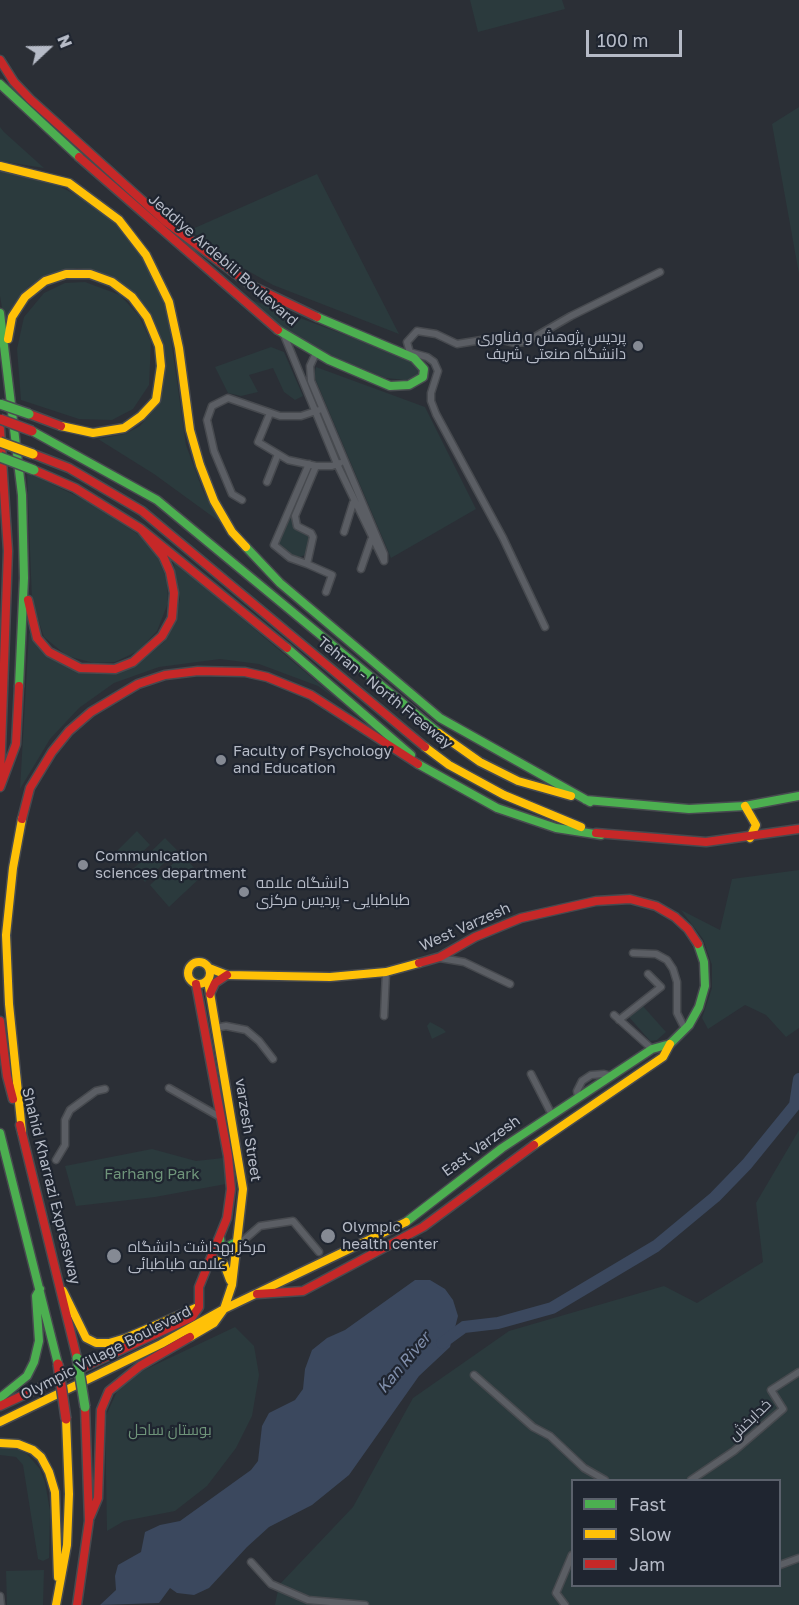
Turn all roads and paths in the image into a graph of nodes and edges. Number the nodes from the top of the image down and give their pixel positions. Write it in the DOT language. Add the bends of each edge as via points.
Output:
graph roads {
  1 [pos="0,60"];
  2 [pos="0,84"];
  3 [pos="4,166"];
  4 [pos="660,272"];
  5 [pos="0,313"];
  6 [pos="284,335"];
  7 [pos="316,353"];
  8 [pos="412,355"];
  9 [pos="7,357"];
  10 [pos="0,404"];
  11 [pos="319,410"];
  12 [pos="270,413"];
  13 [pos="0,419"];
  14 [pos="0,429"];
  15 [pos="0,442"];
  16 [pos="278,454"];
  17 [pos="0,457"];
  18 [pos="340,463"];
  19 [pos="312,465"];
  20 [pos="267,482"];
  21 [pos="242,500"];
  22 [pos="353,502"];
  23 [pos="141,529"];
  24 [pos="344,532"];
  25 [pos="371,540"];
  26 [pos="307,564"];
  27 [pos="361,569"];
  28 [pos="24,578"];
  29 [pos="326,592"];
  30 [pos="545,627"];
  31 [pos="427,770"];
  32 [pos="0,779"];
  33 [pos="0,787"];
  34 [pos="799,796"];
  35 [pos="590,801"];
  36 [pos="745,806"];
  37 [pos="799,829"];
  38 [pos="601,836"];
  39 [pos="750,838"];
  40 [pos="633,953"];
  41 [pos="440,957"];
  42 [pos="704,962"];
  43 [pos="209,968"];
  44 [pos="386,972"];
  45 [pos="648,974"];
  46 [pos="227,975"];
  47 [pos="208,981"];
  48 [pos="196,984"];
  49 [pos="510,984"];
  50 [pos="209,998"];
  51 [pos="384,1016"];
  52 [pos="0,1022"];
  53 [pos="215,1028"];
  54 [pos="685,1029"];
  55 [pos="670,1044"];
  56 [pos="652,1049"];
  57 [pos="273,1059"];
  58 [pos="531,1074"];
  59 [pos="169,1088"];
  60 [pos="105,1089"];
  61 [pos="552,1115"];
  62 [pos="220,1117"];
  63 [pos="22,1132"];
  64 [pos="0,1133"];
  65 [pos="56,1160"];
  66 [pos="220,1237"];
  67 [pos="237,1243"];
  68 [pos="319,1252"];
  69 [pos="206,1265"];
  70 [pos="61,1285"];
  71 [pos="232,1285"];
  72 [pos="40,1289"];
  73 [pos="255,1294"];
  74 [pos="199,1306"];
  75 [pos="224,1309"];
  76 [pos="799,1372"];
  77 [pos="474,1375"];
  78 [pos="0,1398"];
  79 [pos="0,1406"];
  80 [pos="0,1422"];
  81 [pos="0,1443"];
  82 [pos="603,1479"];
  83 [pos="692,1479"];
  84 [pos="88,1521"];
  85 [pos="799,1558"];
  86 [pos="571,1559"];
  87 [pos="250,1562"];
  88 [pos="781,1565"];
  89 [pos="58,1592"];
  90 [pos="0,1596"];
  91 [pos="1,1605"];
  92 [pos="56,1605"];
  93 [pos="77,1605"];
  94 [pos="365,1605"];
  95 [pos="566,1605"];
  1 -- 8 [label="main road, Jeddiye Ardebili Boulevard" via="30,99 221,266 293,307"];
  2 -- 6 [label="main road, Jeddiye Ardebili Boulevard"];
  3 -- 35 [label="main road" via="69,183 119,220 146,255 169,302 190,430 200,465 232,532 280,583 440,718"];
  4 -- 8 [label="street" via="526,342 494,338 456,344 436,334 417,331 407,342"];
  5 -- 9 [label="main road"];
  6 -- 7 [label="main road, Jeddiye Ardebili Boulevard"];
  6 -- 11 [label="street"];
  7 -- 8 [label="main road, Jeddiye Ardebili Boulevard" via="376,381 400,387 423,377 424,369"];
  7 -- 11 [label="street" via="309,371"];
  8 -- 30 [label="street" via="434,362 438,371 431,393 436,414 503,538"];
  9 -- 10 [label="main road, bridge" via="12,317 25,297 45,281 66,274 101,277 124,290 152,327 160,356 160,383 156,400 141,416 124,428 93,433"];
  9 -- 28 [label="main road" via="22,495"];
  11 -- 12 [label="street" via="289,417"];
  11 -- 18 [label="street"];
  12 -- 16 [label="street" via="258,442"];
  12 -- 21 [label="street" via="228,398 208,411 207,426 219,464 232,494"];
  13 -- 35 [label="main road, Tehran - North Freeway, bridge" via="32,430 157,500 418,718 480,762 518,781"];
  14 -- 32 [label="main road" via="9,551"];
  15 -- 38 [label="main road, Tehran - North Freeway, bridge" via="69,468 142,511 403,731 449,765 504,795"];
  16 -- 19 [label="street"];
  16 -- 20 [label="street"];
  17 -- 23 [label="main road, bridge" via="75,488"];
  18 -- 19 [label="street"];
  18 -- 22 [label="street"];
  18 -- 25 [label="street" via="384,561"];
  19 -- 26 [label="street" via="294,516 297,526 313,537"];
  19 -- 26 [label="street" via="274,545 290,558"];
  22 -- 24 [label="street"];
  22 -- 25 [label="street"];
  23 -- 28 [label="main road" via="163,556 174,593 172,618 162,636 133,662 115,669 88,669 49,652 37,638"];
  23 -- 31 [label="main road" via="316,672"];
  25 -- 27 [label="street"];
  26 -- 29 [label="street" via="332,575"];
  28 -- 33 [label="main road" via="16,744"];
  31 -- 38 [label="main road" via="497,808 556,828"];
  31 -- 63 [label="main road" via="294,686 245,672 165,675 107,701 76,725 52,752 30,788 13,868 6,935"];
  34 -- 36 [label="main road, Tehran - North Freeway"];
  35 -- 36 [label="main road, Tehran - North Freeway" via="689,809"];
  36 -- 39 [label="main road" via="756,825"];
  37 -- 39 [label="main road, Tehran - North Freeway"];
  38 -- 39 [label="main road, Tehran - North Freeway" via="706,842"];
  40 -- 54 [label="street" via="656,954 667,960 677,982 677,1013"];
  41 -- 42 [label="main road, West Varzesh" via="521,918 596,901 630,899 656,906 675,917 698,944"];
  41 -- 44 [label="main road, West Varzesh"];
  41 -- 49 [label="street" via="464,962"];
  42 -- 54 [label="main road, East Varzesh" via="705,986"];
  43 -- 46 [label="main road, West Varzesh"];
  43 -- 47 [label="main road"];
  43 -- 48 [label="main road" via="201,962 190,966 188,976"];
  44 -- 46 [label="main road, West Varzesh" via="330,977"];
  44 -- 51 [label="street"];
  45 -- 56 [label="street" via="661,987 616,1017"];
  46 -- 50 [label="main road" via="214,983"];
  47 -- 48 [label="main road"];
  47 -- 50 [label="main road, varzesh Street"];
  48 -- 62 [label="main road, varzesh Street"];
  50 -- 53 [label="main road, varzesh Street"];
  52 -- 63 [label="main road, Shahid Kharrazi Expressway" via="7,1076"];
  53 -- 57 [label="street" via="246,1030"];
  53 -- 67 [label="main road, varzesh Street" via="242,1178"];
  54 -- 55 [label="main road, East Varzesh"];
  55 -- 56 [label="main road, East Varzesh"];
  55 -- 73 [label="main road" via="663,1058 496,1171 423,1227 303,1291"];
  56 -- 61 [label="main road, East Varzesh"];
  58 -- 61 [label="street"];
  59 -- 62 [label="street"];
  60 -- 65 [label="street" via="70,1110 65,1120 65,1144"];
  61 -- 73 [label="main road, East Varzesh" via="467,1173 407,1222"];
  62 -- 66 [label="main road, varzesh Street" via="231,1189 228,1218"];
  63 -- 70 [label="main road, Shahid Kharrazi Expressway"];
  64 -- 72 [label="main road"];
  66 -- 67 [label="main road" via="225,1248"];
  66 -- 69 [label="main road, varzesh Street"];
  67 -- 68 [label="street" via="260,1226 293,1221"];
  67 -- 71 [label="main road, varzesh Street"];
  69 -- 71 [label="main road" via="211,1260 224,1264"];
  69 -- 74 [label="main road, varzesh Street" via="199,1287"];
  70 -- 74 [label="main road" via="81,1330 96,1343 126,1338"];
  70 -- 84 [label="main road, Shahid Kharrazi Expressway, bridge" via="85,1407"];
  71 -- 75 [label="main road, varzesh Street"];
  72 -- 78 [label="main road" via="36,1296 39,1341 34,1362 27,1376"];
  72 -- 89 [label="main road, bridge" via="66,1419 67,1545"];
  73 -- 75 [label="main road, East Varzesh"];
  74 -- 79 [label="main road, Olympic Village Boulevard" via="192,1317"];
  75 -- 80 [label="main road, Olympic Village Boulevard"];
  75 -- 84 [label="main road" via="214,1323 140,1366 109,1391 101,1410 98,1498"];
  76 -- 83 [label="street, خدابخش" via="771,1390 783,1409 734,1451"];
  77 -- 82 [label="street" via="533,1427"];
  81 -- 89 [label="main road" via="33,1450 49,1472 55,1491"];
  84 -- 93 [label="main road"];
  85 -- 88 [label="street"];
  86 -- 95 [label="street" via="556,1593"];
  87 -- 94 [label="street" via="271,1584 308,1600"];
  89 -- 92 [label="main road"];
  90 -- 91 [label="street"];
}
